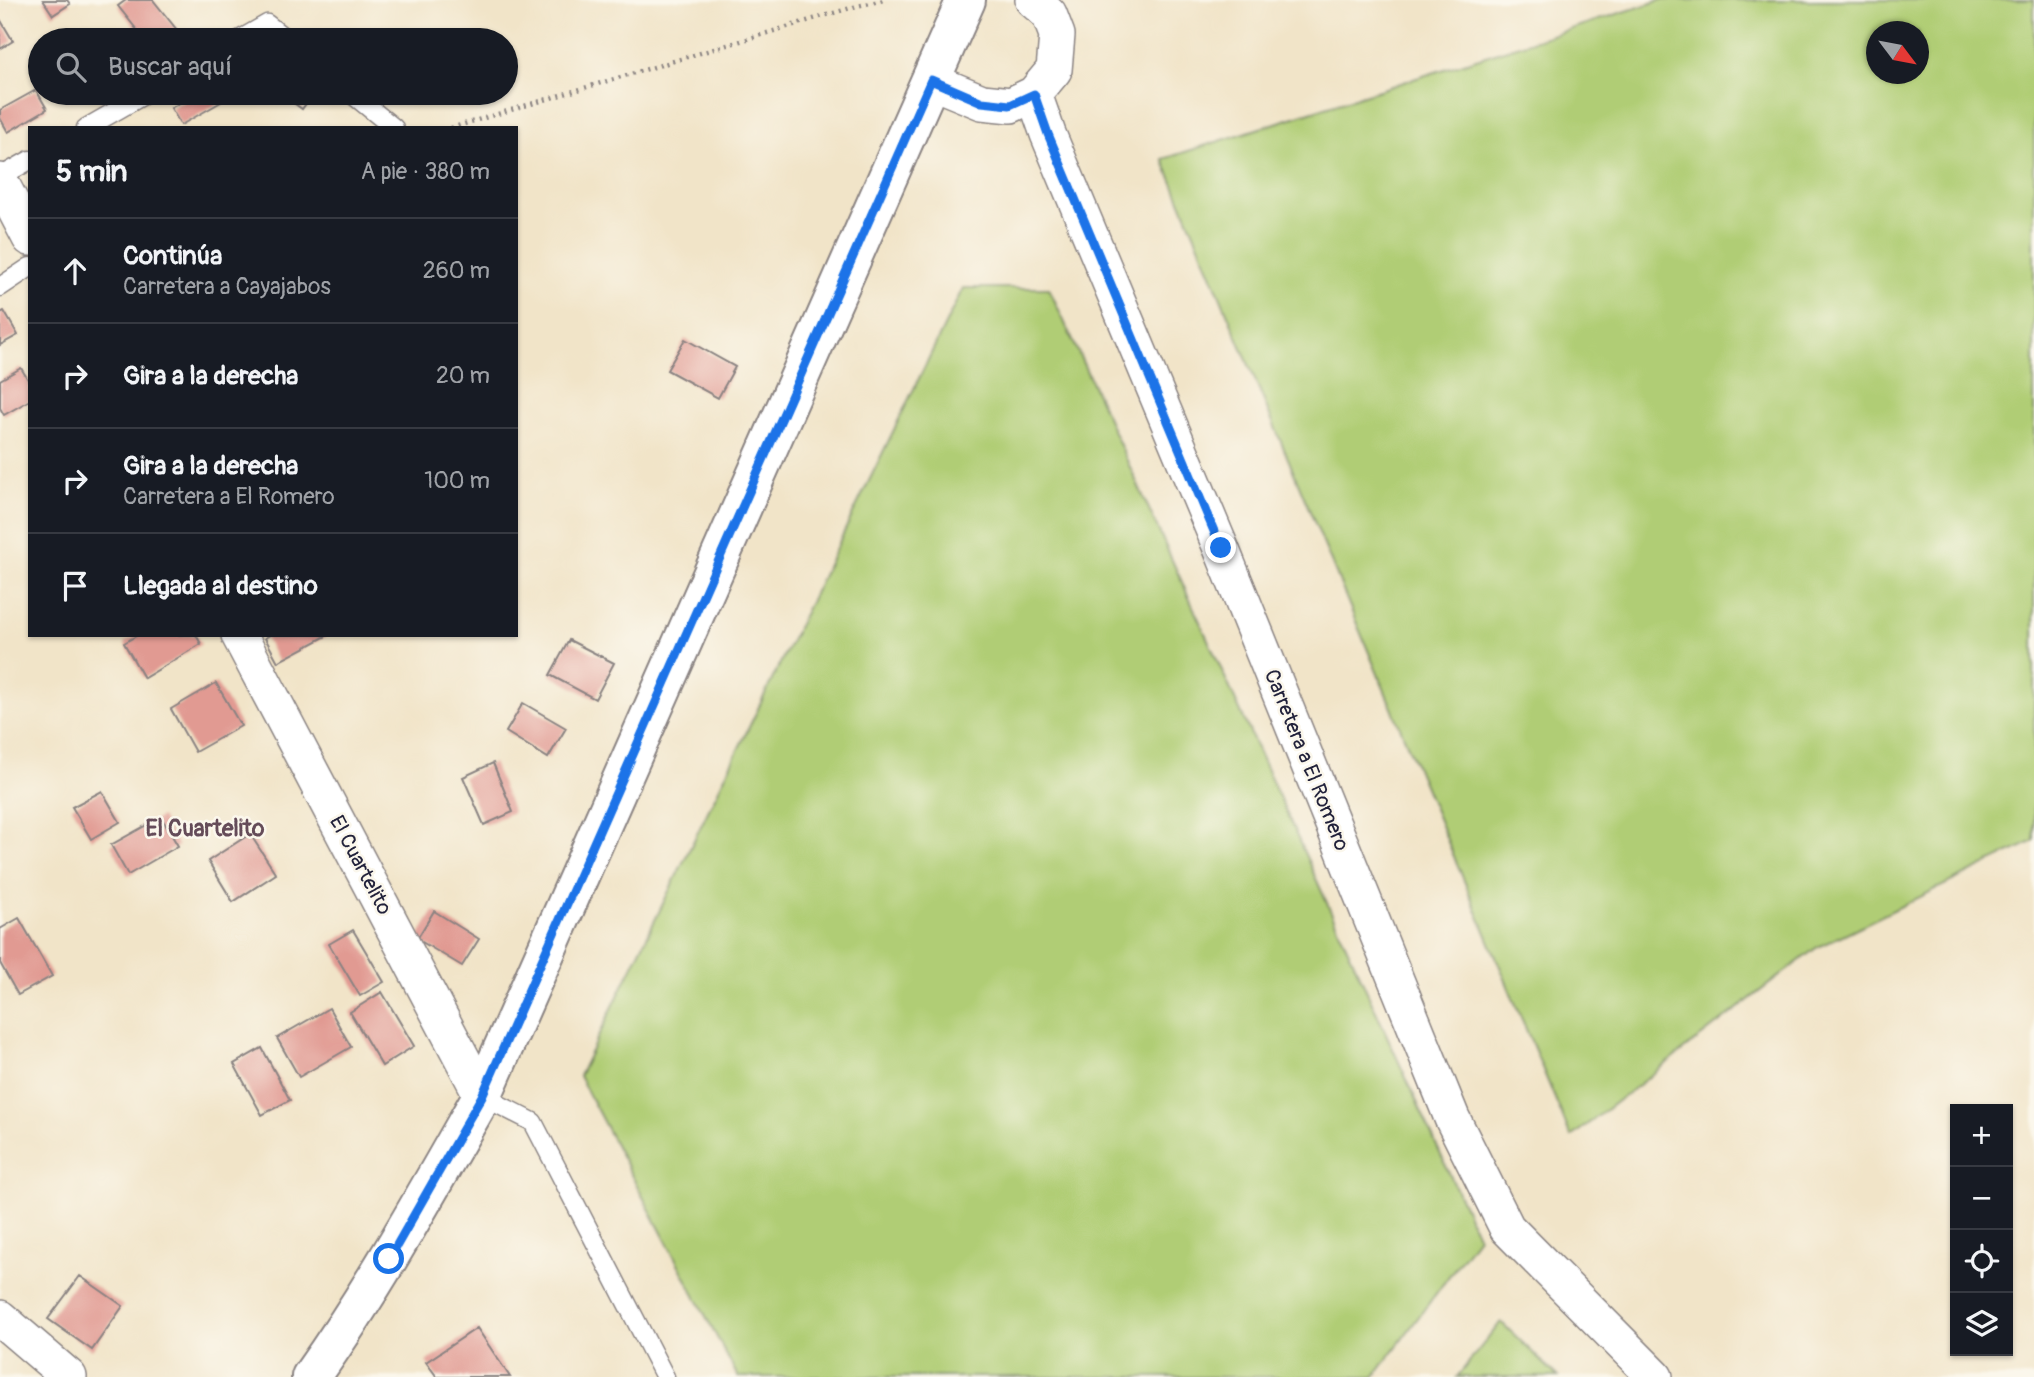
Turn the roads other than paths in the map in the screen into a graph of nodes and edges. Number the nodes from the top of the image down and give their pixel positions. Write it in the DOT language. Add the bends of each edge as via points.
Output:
graph roads {
  1 [pos="966,0"];
  2 [pos="1033,0"];
  3 [pos="931,80"];
  4 [pos="1034,94"];
  5 [pos="126,105"];
  6 [pos="366,105"];
  7 [pos="89,126"];
  8 [pos="392,126"];
  9 [pos="28,161"];
  10 [pos="0,179"];
  11 [pos="28,235"];
  12 [pos="28,268"];
  13 [pos="0,288"];
  14 [pos="240,637"];
  15 [pos="482,1096"];
  16 [pos="0,1318"];
  17 [pos="69,1377"];
  18 [pos="312,1377"];
  19 [pos="665,1377"];
  20 [pos="1655,1377"];
  1 -- 3 [label="main road"];
  2 -- 4 [label="street" via="1049,14 1057,35 1054,70"];
  3 -- 4 [label="street" via="982,102 1010,105"];
  3 -- 15 [label="main road"];
  4 -- 20 [label="street, Carretera a El Romero" via="1452,1118 1507,1228"];
  5 -- 7 [label="lane"];
  6 -- 8 [label="lane"];
  9 -- 10 [label="lane"];
  10 -- 11 [label="street"];
  12 -- 13 [label="lane"];
  14 -- 15 [label="street, El Cuartelito"];
  15 -- 18 [label="main road" via="389,1259"];
  15 -- 19 [label="lane" via="533,1122"];
  16 -- 17 [label="street"];
}
